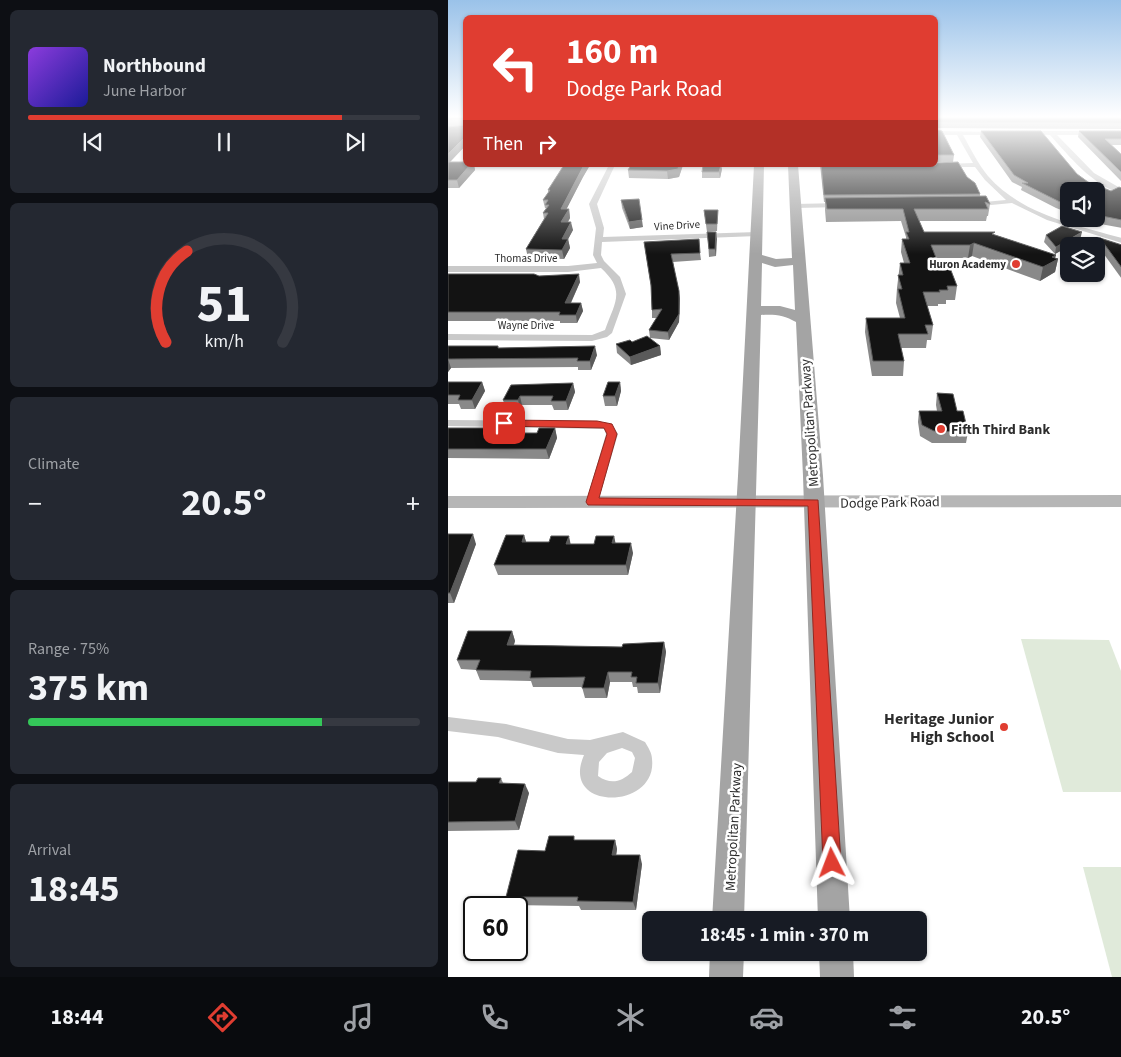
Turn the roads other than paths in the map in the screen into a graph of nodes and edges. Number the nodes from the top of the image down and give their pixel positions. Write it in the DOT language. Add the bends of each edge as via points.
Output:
graph roads {
  1 [pos="976,163"];
  2 [pos="1079,163"];
  3 [pos="940,166"];
  4 [pos="978,166"];
  5 [pos="611,167"];
  6 [pos="759,167"];
  7 [pos="793,167"];
  8 [pos="1122,192"];
  9 [pos="1014,201"];
  10 [pos="963,205"];
  11 [pos="795,206"];
  12 [pos="847,206"];
  13 [pos="757,234"];
  14 [pos="598,240"];
  15 [pos="1122,241"];
  16 [pos="756,257"];
  17 [pos="799,262"];
  18 [pos="603,265"];
  19 [pos="448,269"];
  20 [pos="754,312"];
  21 [pos="802,320"];
  22 [pos="448,337"];
  23 [pos="448,423"];
  24 [pos="1122,501"];
  25 [pos="448,502"];
  26 [pos="592,502"];
  27 [pos="747,502"];
  28 [pos="814,503"];
  29 [pos="448,724"];
  30 [pos="605,744"];
  31 [pos="568,749"];
  32 [pos="588,773"];
  33 [pos="728,911"];
  34 [pos="834,911"];
  35 [pos="727,961"];
  36 [pos="836,961"];
  37 [pos="726,977"];
  38 [pos="837,977"];
  1 -- 4 [label="street"];
  2 -- 8 [label="street" via="1100,182"];
  3 -- 4 [label="street"];
  4 -- 9 [label="street" via="994,187"];
  5 -- 14 [label="street" via="594,204 600,228"];
  6 -- 13 [label="main road, Metropolitan Parkway"];
  7 -- 11 [label="main road, Metropolitan Parkway"];
  9 -- 10 [label="street"];
  9 -- 15 [label="street" via="1053,219"];
  11 -- 12 [label="street"];
  11 -- 17 [label="main road, Metropolitan Parkway"];
  13 -- 14 [label="street, Vine Drive"];
  13 -- 16 [label="main road, Metropolitan Parkway"];
  14 -- 18 [label="street" via="597,255"];
  16 -- 17 [label="main road" via="775,263"];
  16 -- 20 [label="main road, Metropolitan Parkway"];
  17 -- 21 [label="main road, Metropolitan Parkway"];
  18 -- 19 [label="street, Thomas Drive" via="568,270"];
  18 -- 22 [label="street, Wayne Drive" via="616,277 622,294 610,330 604,335 592,338"];
  20 -- 21 [label="main road" via="780,310"];
  20 -- 27 [label="main road, Metropolitan Parkway"];
  21 -- 28 [label="main road, Metropolitan Parkway"];
  23 -- 26 [label="street" via="608,426 612,434"];
  24 -- 28 [label="street, Dodge Park Road"];
  25 -- 26 [label="street, Dodge Park Road"];
  26 -- 27 [label="street, Dodge Park Road"];
  27 -- 28 [label="street, Dodge Park Road"];
  27 -- 33 [label="main road, Metropolitan Parkway"];
  28 -- 34 [label="main road, Metropolitan Parkway"];
  29 -- 31 [label="street" via="513,732"];
  30 -- 31 [label="street" via="588,749"];
  30 -- 32 [label="street" via="591,757"];
  30 -- 32 [label="street" via="623,740 639,747 644,762 639,778 623,790 604,791 590,781"];
  31 -- 32 [label="street"];
  35 -- 37 [label="main road"];
  36 -- 38 [label="main road"];
}
